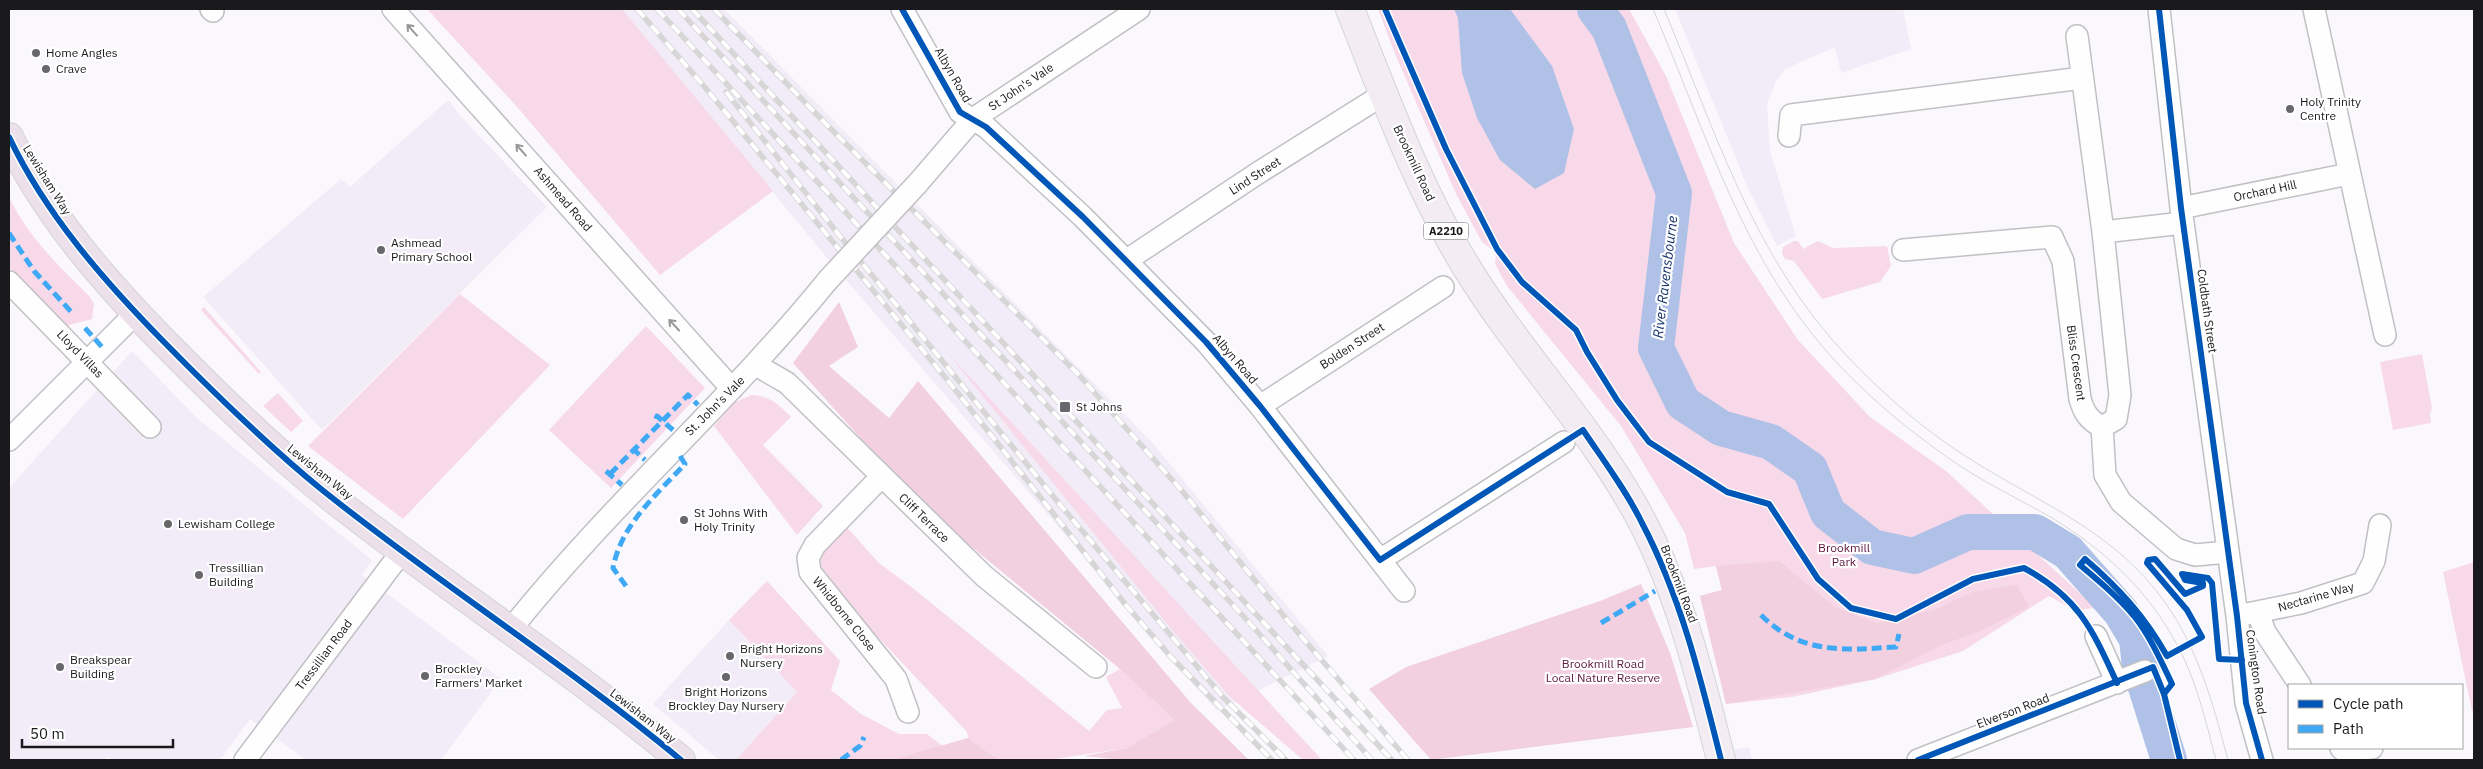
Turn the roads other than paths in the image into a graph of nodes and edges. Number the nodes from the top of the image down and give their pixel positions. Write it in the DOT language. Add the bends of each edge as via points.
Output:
graph roads {
  1 [pos="393,9"];
  2 [pos="902,9"];
  3 [pos="1139,9"];
  4 [pos="1350,9"];
  5 [pos="2159,9"];
  6 [pos="2314,9"];
  7 [pos="2077,36"];
  8 [pos="2082,78"];
  9 [pos="1384,94"];
  10 [pos="973,119"];
  11 [pos="1789,136"];
  12 [pos="9,137"];
  13 [pos="2349,174"];
  14 [pos="918,183"];
  15 [pos="2182,216"];
  16 [pos="2103,232"];
  17 [pos="1904,250"];
  18 [pos="1127,260"];
  19 [pos="9,282"];
  20 [pos="1444,287"];
  21 [pos="136,313"];
  22 [pos="2385,334"];
  23 [pos="87,362"];
  24 [pos="756,365"];
  25 [pos="732,389"];
  26 [pos="1260,406"];
  27 [pos="150,427"];
  28 [pos="2102,427"];
  29 [pos="9,440"];
  30 [pos="1564,442"];
  31 [pos="882,476"];
  32 [pos="2380,525"];
  33 [pos="403,550"];
  34 [pos="2228,552"];
  35 [pos="1380,560"];
  36 [pos="1404,591"];
  37 [pos="2258,612"];
  38 [pos="2237,616"];
  39 [pos="511,629"];
  40 [pos="2096,636"];
  41 [pos="1096,667"];
  42 [pos="2141,673"];
  43 [pos="2117,683"];
  44 [pos="2299,684"];
  45 [pos="908,712"];
  46 [pos="2342,749"];
  47 [pos="2358,749"];
  48 [pos="245,760"];
  49 [pos="681,760"];
  50 [pos="1721,760"];
  51 [pos="1918,760"];
  52 [pos="2262,760"];
  25 -- 1 [label="street, Ashmead Road, one-way"];
  2 -- 10 [label="street, Albyn Road" via="960,112"];
  3 -- 10 [label="street, St John's Vale"];
  4 -- 9 [label="main road, Brookmill Road / A2210"];
  5 -- 15 [label="street, Coldbath Street"];
  6 -- 13 [label="street"];
  7 -- 8 [label="street"];
  8 -- 11 [label="street" via="1791,115"];
  8 -- 16 [label="street"];
  9 -- 18 [label="street, Lind Street"];
  9 -- 50 [label="main road, Brookmill Road / A2210" via="1438,216 1467,268 1583,430 1642,522 1680,613"];
  10 -- 14 [label="street, St John's Vale"];
  10 -- 18 [label="street, Albyn Road" via="991,131"];
  12 -- 21 [label="highway, Lewisham Way" via="41,195 72,239"];
  13 -- 15 [label="street, Orchard Hill"];
  13 -- 22 [label="street"];
  14 -- 24 [label="street, St. John's Vale, bridge" via="828,280"];
  15 -- 16 [label="street"];
  15 -- 34 [label="street, Coldbath Street"];
  16 -- 28 [label="street" via="2120,395 2116,418"];
  17 -- 28 [label="street, Bliss Crescent" via="2052,237 2063,261 2080,399 2084,413"];
  18 -- 26 [label="street, Albyn Road" via="1206,342"];
  19 -- 23 [label="street, Lloyd Villas"];
  20 -- 26 [label="street, Bolden Street"];
  21 -- 23 [label="street"];
  21 -- 33 [label="highway, Lewisham Way" via="254,430 322,489"];
  23 -- 27 [label="street, Lloyd Villas"];
  23 -- 29 [label="street"];
  24 -- 25 [label="street, St. John's Vale"];
  24 -- 31 [label="street, Cliff Terrace" via="787,383"];
  25 -- 39 [label="street, St. John's Vale" via="672,448"];
  26 -- 35 [label="street, Albyn Road"];
  28 -- 34 [label="street" via="2105,474 2121,502 2176,550 2195,555"];
  30 -- 35 [label="street"];
  31 -- 41 [label="street, Cliff Terrace" via="984,576"];
  31 -- 45 [label="street, Whidborne Close" via="816,545 808,558 810,572 896,679"];
  32 -- 37 [label="street, Nectarine Way" via="2374,561 2363,583 2301,603"];
  33 -- 39 [label="highway, Lewisham Way"];
  33 -- 48 [label="street, Tressillian Road"];
  34 -- 38 [label="street, Coldbath Street"];
  35 -- 36 [label="street, Albyn Road"];
  37 -- 38 [label="street, Nectarine Way"];
  37 -- 44 [label="street" via="2265,632"];
  38 -- 52 [label="street, Conington Road" via="2246,703"];
  39 -- 49 [label="highway, Lewisham Way"];
  40 -- 43 [label="street"];
  42 -- 43 [label="street, Elverson Road"];
  43 -- 51 [label="street, Elverson Road"];
  46 -- 47 [label="street"];
}
